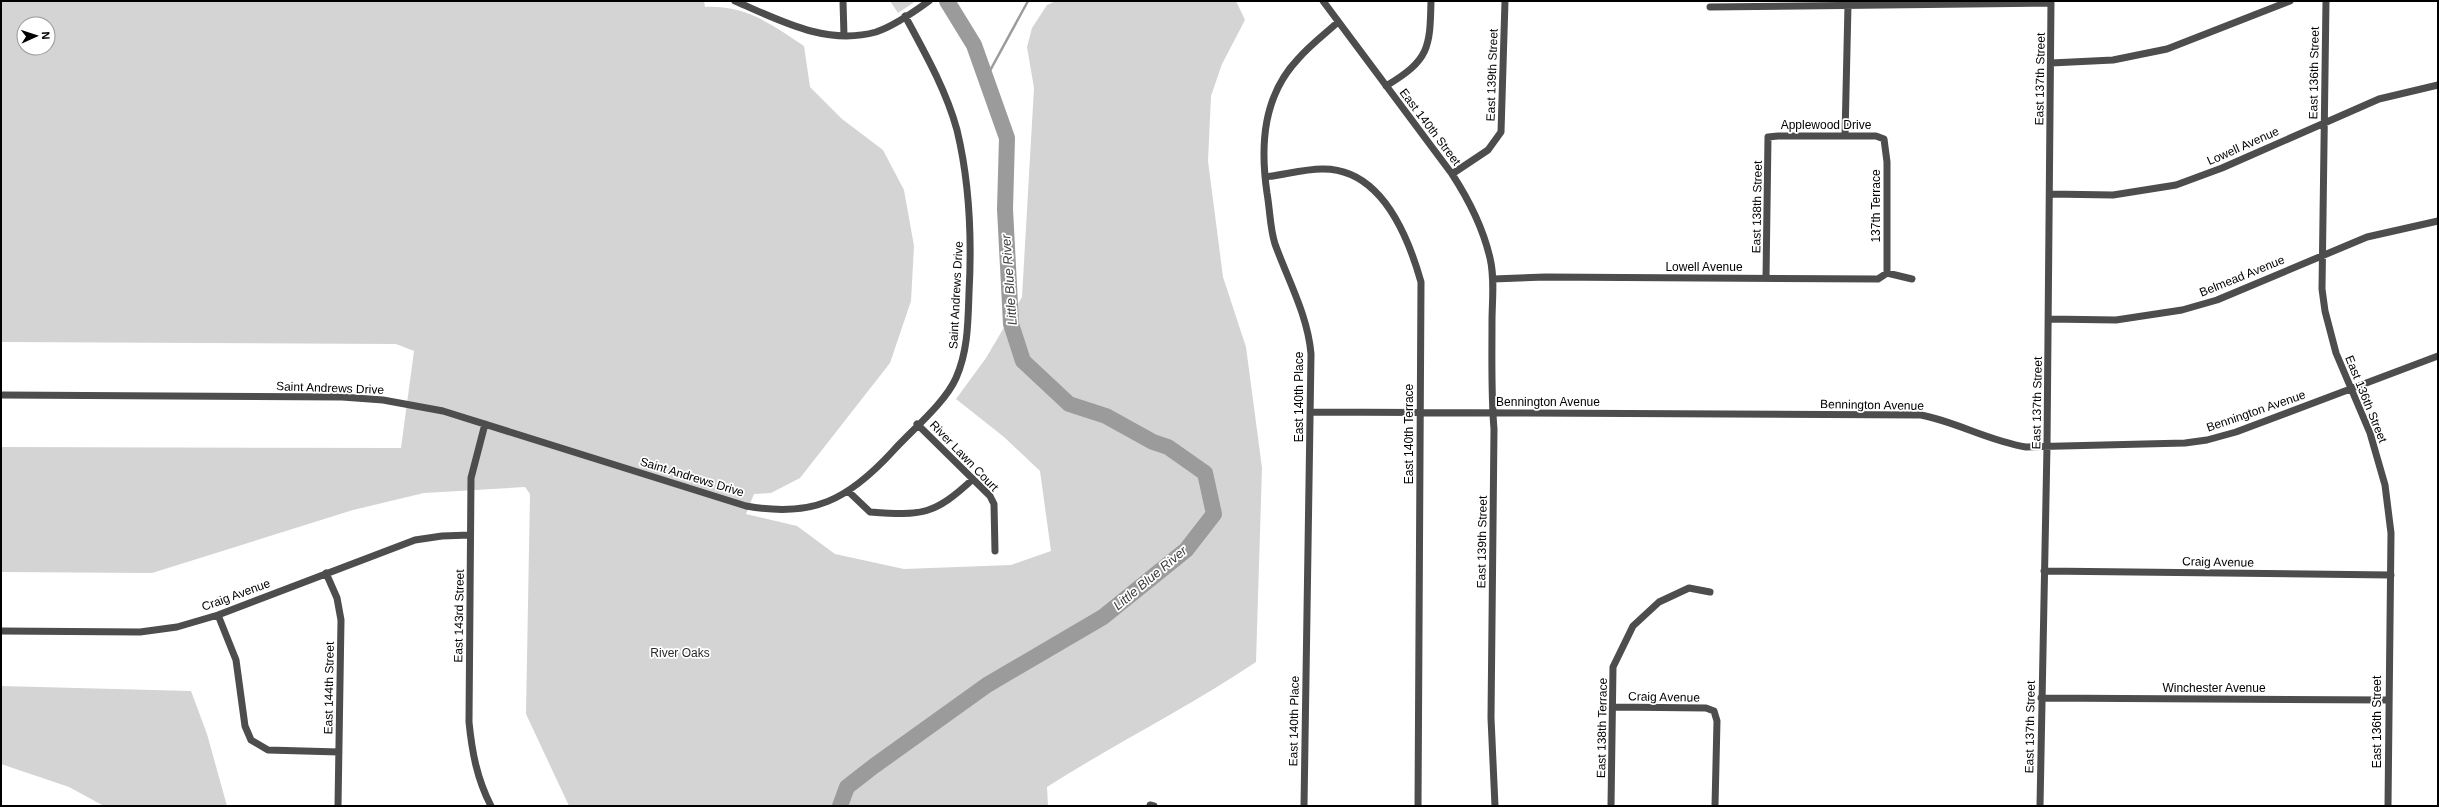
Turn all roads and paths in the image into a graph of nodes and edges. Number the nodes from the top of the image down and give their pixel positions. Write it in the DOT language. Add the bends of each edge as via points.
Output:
graph roads {
  1 [pos="736,1"];
  2 [pos="843,1"];
  3 [pos="1323,1"];
  4 [pos="1431,1"];
  5 [pos="1505,1"];
  6 [pos="2290,1"];
  7 [pos="2326,1"];
  8 [pos="2051,2"];
  9 [pos="927,3"];
  10 [pos="1848,5"];
  11 [pos="1710,7"];
  12 [pos="905,16"];
  13 [pos="1338,22"];
  14 [pos="844,36"];
  15 [pos="2051,63"];
  16 [pos="2438,85"];
  17 [pos="1386,86"];
  18 [pos="2324,122"];
  19 [pos="1845,136"];
  20 [pos="1768,137"];
  21 [pos="1884,138"];
  22 [pos="1452,174"];
  23 [pos="1265,177"];
  24 [pos="2050,194"];
  25 [pos="2438,221"];
  26 [pos="2323,255"];
  27 [pos="1887,273"];
  28 [pos="1766,278"];
  29 [pos="1912,278"];
  30 [pos="1493,279"];
  31 [pos="2049,320"];
  32 [pos="2438,356"];
  33 [pos="2351,389"];
  34 [pos="1,396"];
  35 [pos="1310,412"];
  36 [pos="1420,412"];
  37 [pos="1493,413"];
  38 [pos="485,424"];
  39 [pos="917,424"];
  40 [pos="2047,446"];
  41 [pos="973,479"];
  42 [pos="849,492"];
  43 [pos="470,535"];
  44 [pos="995,551"];
  45 [pos="2044,571"];
  46 [pos="326,573"];
  47 [pos="2391,575"];
  48 [pos="1710,592"];
  49 [pos="218,615"];
  50 [pos="1,631"];
  51 [pos="2041,698"];
  52 [pos="2388,700"];
  53 [pos="1613,707"];
  54 [pos="339,752"];
  55 [pos="338,806"];
  56 [pos="491,806"];
  57 [pos="1304,806"];
  58 [pos="1418,806"];
  59 [pos="1495,806"];
  60 [pos="1611,806"];
  61 [pos="1715,806"];
  62 [pos="2040,806"];
  63 [pos="2388,806"];
  1 -- 14 [label="street" via="804,30"];
  2 -- 14 [label="street"];
  3 -- 13 [label="street, East 140th Street"];
  4 -- 17 [label="street" via="1430,38 1426,50 1407,74"];
  5 -- 22 [label="street, East 139th Street" via="1501,132 1488,150"];
  6 -- 15 [label="street" via="2167,49 2113,60"];
  7 -- 18 [label="street, East 136th Street"];
  8 -- 10 [label="street"];
  8 -- 15 [label="street, East 137th Street"];
  9 -- 12 [label="street"];
  10 -- 11 [label="street"];
  10 -- 19 [label="street"];
  12 -- 14 [label="street" via="876,32"];
  12 -- 39 [label="street, Saint Andrews Drive" via="930,61 957,130 969,197 972,250 966,352 956,379"];
  13 -- 17 [label="street, East 140th Street"];
  13 -- 23 [label="street, East 140th Place" via="1298,59 1276,92 1264,135"];
  15 -- 24 [label="street, East 137th Street"];
  16 -- 18 [label="street, Lowell Avenue" via="2379,99"];
  17 -- 22 [label="street, East 140th Street"];
  18 -- 24 [label="street, Lowell Avenue" via="2222,168 2176,184 2113,195"];
  18 -- 26 [label="street, East 136th Street"];
  19 -- 20 [label="street, Applewood Drive"];
  19 -- 21 [label="street, Applewood Drive"];
  20 -- 28 [label="street, East 138th Street"];
  21 -- 27 [label="street, 137th Terrace" via="1887,162"];
  22 -- 30 [label="street, East 140th Street" via="1464,192 1483,234"];
  23 -- 35 [label="street, East 140th Place" via="1275,242 1310,340"];
  23 -- 36 [label="street, East 140th Terrace" via="1322,169 1343,171 1358,178 1372,190 1398,219 1410,245 1421,282"];
  24 -- 31 [label="street, East 137th Street"];
  25 -- 26 [label="street, Belmead Avenue" via="2367,237"];
  26 -- 31 [label="street, Belmead Avenue" via="2217,300 2182,310 2116,320"];
  26 -- 33 [label="street, East 136th Street" via="2322,289 2325,311 2336,353"];
  27 -- 28 [label="street, Lowell Avenue" via="1878,279"];
  27 -- 29 [label="street, Lowell Avenue"];
  28 -- 30 [label="street, Lowell Avenue"];
  30 -- 37 [label="street, East 139th Street"];
  31 -- 40 [label="street, East 137th Street"];
  32 -- 33 [label="street, Bennington Avenue"];
  33 -- 40 [label="street, Bennington Avenue" via="2236,432 2207,440 2185,443"];
  33 -- 47 [label="street, East 136th Street" via="2370,434 2385,485 2391,533"];
  34 -- 38 [label="street, Saint Andrews Drive" via="342,397 418,406"];
  35 -- 36 [label="street, Bennington Avenue"];
  35 -- 57 [label="street, East 140th Place"];
  36 -- 37 [label="street, Bennington Avenue"];
  36 -- 58 [label="street, East 140th Terrace"];
  37 -- 40 [label="street, Bennington Avenue" via="1921,415 1943,420 2005,444"];
  37 -- 59 [label="street, East 139th Street" via="1491,718"];
  38 -- 42 [label="street, Saint Andrews Drive" via="758,508 770,510 814,507"];
  38 -- 43 [label="street, East 143rd Street" via="471,478"];
  39 -- 41 [label="street, River Lawn Court"];
  39 -- 42 [label="street, Saint Andrews Drive" via="887,457"];
  40 -- 45 [label="street, East 137th Street"];
  41 -- 42 [label="street" via="938,508 920,513 870,512"];
  41 -- 44 [label="street, River Lawn Court" via="990,496 994,504"];
  43 -- 46 [label="street, Craig Avenue" via="415,540"];
  43 -- 56 [label="street, East 143rd Street" via="469,722 472,756"];
  45 -- 47 [label="street, Craig Avenue"];
  45 -- 51 [label="street, East 137th Street"];
  46 -- 49 [label="street, Craig Avenue"];
  46 -- 54 [label="street, East 144th Street" via="337,598 341,620"];
  47 -- 52 [label="street, East 136th Street"];
  48 -- 53 [label="street, East 138th Terrace" via="1689,588 1659,602 1633,626 1613,667"];
  49 -- 50 [label="street, Craig Avenue" via="177,627 140,632"];
  49 -- 54 [label="street" via="236,660 245,726 251,740 268,750"];
  51 -- 52 [label="street, Winchester Avenue"];
  51 -- 62 [label="street, East 137th Street"];
  52 -- 63 [label="street, East 136th Street"];
  53 -- 60 [label="street, East 138th Terrace"];
  53 -- 61 [label="street, Craig Avenue" via="1706,708 1714,711 1717,721"];
  54 -- 55 [label="street, East 144th Street"];
}
